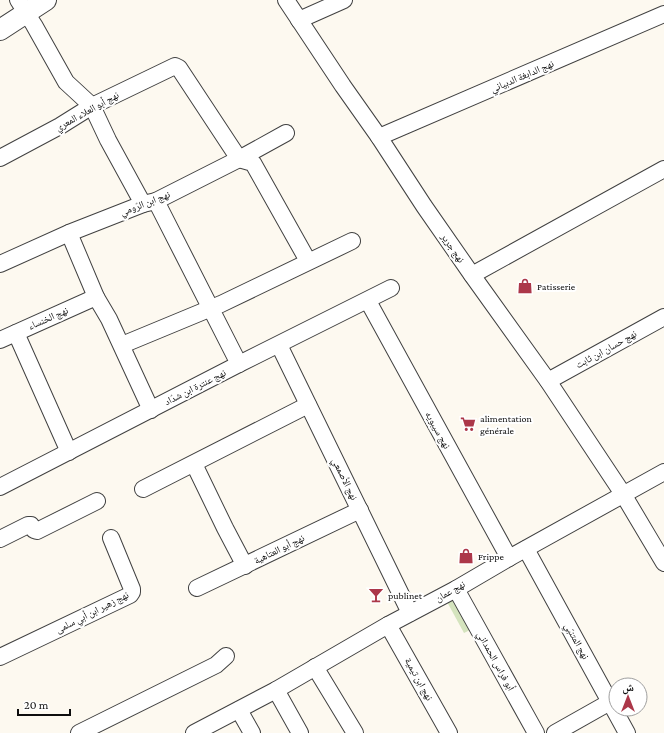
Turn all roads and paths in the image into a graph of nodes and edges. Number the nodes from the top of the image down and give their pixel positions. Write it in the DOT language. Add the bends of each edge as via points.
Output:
graph roads {
  1 [pos="46,0"];
  2 [pos="286,0"];
  3 [pos="344,0"];
  4 [pos="22,7"];
  5 [pos="664,14"];
  6 [pos="299,20"];
  7 [pos="0,30"];
  8 [pos="92,106"];
  9 [pos="286,133"];
  10 [pos="379,138"];
  11 [pos="0,158"];
  12 [pos="238,159"];
  13 [pos="664,169"];
  14 [pos="149,202"];
  15 [pos="69,233"];
  16 [pos="352,240"];
  17 [pos="308,261"];
  18 [pos="0,264"];
  19 [pos="472,275"];
  20 [pos="392,288"];
  21 [pos="96,297"];
  22 [pos="368,301"];
  23 [pos="210,308"];
  24 [pos="664,317"];
  25 [pos="16,333"];
  26 [pos="0,340"];
  27 [pos="122,345"];
  28 [pos="279,345"];
  29 [pos="239,364"];
  30 [pos="548,381"];
  31 [pos="308,405"];
  32 [pos="151,410"];
  33 [pos="69,452"];
  34 [pos="194,464"];
  35 [pos="664,472"];
  36 [pos="0,487"];
  37 [pos="143,489"];
  38 [pos="623,494"];
  39 [pos="97,501"];
  40 [pos="360,510"];
  41 [pos="111,538"];
  42 [pos="0,540"];
  43 [pos="526,549"];
  44 [pos="509,558"];
  45 [pos="664,563"];
  46 [pos="245,566"];
  47 [pos="197,588"];
  48 [pos="456,589"];
  49 [pos="410,613"];
  50 [pos="388,625"];
  51 [pos="226,656"];
  52 [pos="0,657"];
  53 [pos="315,667"];
  54 [pos="276,690"];
  55 [pos="608,698"];
  56 [pos="608,703"];
  57 [pos="239,710"];
  58 [pos="618,717"];
  59 [pos="201,732"];
  60 [pos="79,733"];
  61 [pos="252,733"];
  62 [pos="300,733"];
  63 [pos="355,733"];
  64 [pos="449,733"];
  65 [pos="536,733"];
  66 [pos="554,733"];
  67 [pos="627,733"];
  1 -- 4 [label="street"];
  2 -- 6 [label="street, نهج جرير"];
  3 -- 6 [label="street"];
  4 -- 7 [label="street"];
  4 -- 8 [label="street" via="66,82"];
  5 -- 10 [label="street, نهج الدابغة الدبياني"];
  6 -- 10 [label="street, نهج جرير"];
  8 -- 11 [label="street, نهج أبو العلاء المعري"];
  8 -- 12 [label="street, نهج أبو العلاء المعري" via="175,66 179,68"];
  8 -- 14 [label="street" via="108,140"];
  9 -- 12 [label="street, نهج ابن الرّومي"];
  10 -- 19 [label="street, نهج جرير"];
  12 -- 14 [label="street, نهج ابن الرّومي"];
  12 -- 17 [label="street" via="253,163"];
  13 -- 19 [label="street"];
  14 -- 15 [label="street, نهج ابن الرّومي"];
  14 -- 23 [label="street"];
  15 -- 18 [label="street, نهج ابن الرّومي"];
  15 -- 21 [label="street"];
  16 -- 17 [label="street"];
  17 -- 23 [label="street"];
  19 -- 30 [label="street, نهج جرير"];
  20 -- 22 [label="street, نهج عنترة ابن شدّاد"];
  21 -- 25 [label="street, نهج الخنساء"];
  21 -- 27 [label="street"];
  22 -- 28 [label="street, نهج عنترة ابن شدّاد"];
  22 -- 44 [label="street, نهج سيبويه"];
  23 -- 27 [label="street"];
  23 -- 29 [label="street"];
  24 -- 30 [label="street, نهج حسان ابن ثابت"];
  25 -- 26 [label="street, نهج الخنساء"];
  25 -- 33 [label="street"];
  27 -- 32 [label="street"];
  28 -- 29 [label="street, نهج عنترة ابن شدّاد"];
  28 -- 31 [label="street, نهج الأصمعي"];
  29 -- 32 [label="street, نهج عنترة ابن شدّاد"];
  30 -- 38 [label="street, نهج جرير"];
  31 -- 34 [label="street"];
  31 -- 40 [label="street, نهج الأصمعي"];
  32 -- 33 [label="street, نهج عنترة ابن شدّاد"];
  33 -- 36 [label="street, نهج عنترة ابن شدّاد"];
  34 -- 37 [label="street"];
  34 -- 46 [label="street"];
  35 -- 38 [label="street, نهج عمان"];
  38 -- 43 [label="street, نهج عمان"];
  38 -- 45 [label="street, نهج جرير"];
  39 -- 42 [label="street" via="37,531 28,525"];
  40 -- 46 [label="street, نهج أبو العتاهية"];
  40 -- 49 [label="street, نهج الأصمعي"];
  41 -- 52 [label="street, نهج زهير ابن أبي سلمى" via="132,589 130,595"];
  43 -- 44 [label="street, نهج عمان"];
  43 -- 55 [label="street, نهج المتنبّي"];
  44 -- 48 [label="street, نهج عمان"];
  46 -- 47 [label="street, نهج أبو العتاهية"];
  48 -- 49 [label="street, نهج عمان"];
  48 -- 65 [label="street, أبو فراس الحمداني"];
  49 -- 50 [label="street, نهج عمان"];
  50 -- 53 [label="street, نهج عمان"];
  50 -- 64 [label="street, نهج ابن تيمية"];
  51 -- 60 [label="street" via="216,665"];
  53 -- 54 [label="street, نهج عمان"];
  53 -- 63 [label="street"];
  54 -- 57 [label="street, نهج عمان"];
  54 -- 62 [label="street"];
  56 -- 66 [label="street"];
  57 -- 59 [label="street, نهج عمان"];
  57 -- 61 [label="street"];
  58 -- 67 [label="street, نهج المتنبّي"];
}
